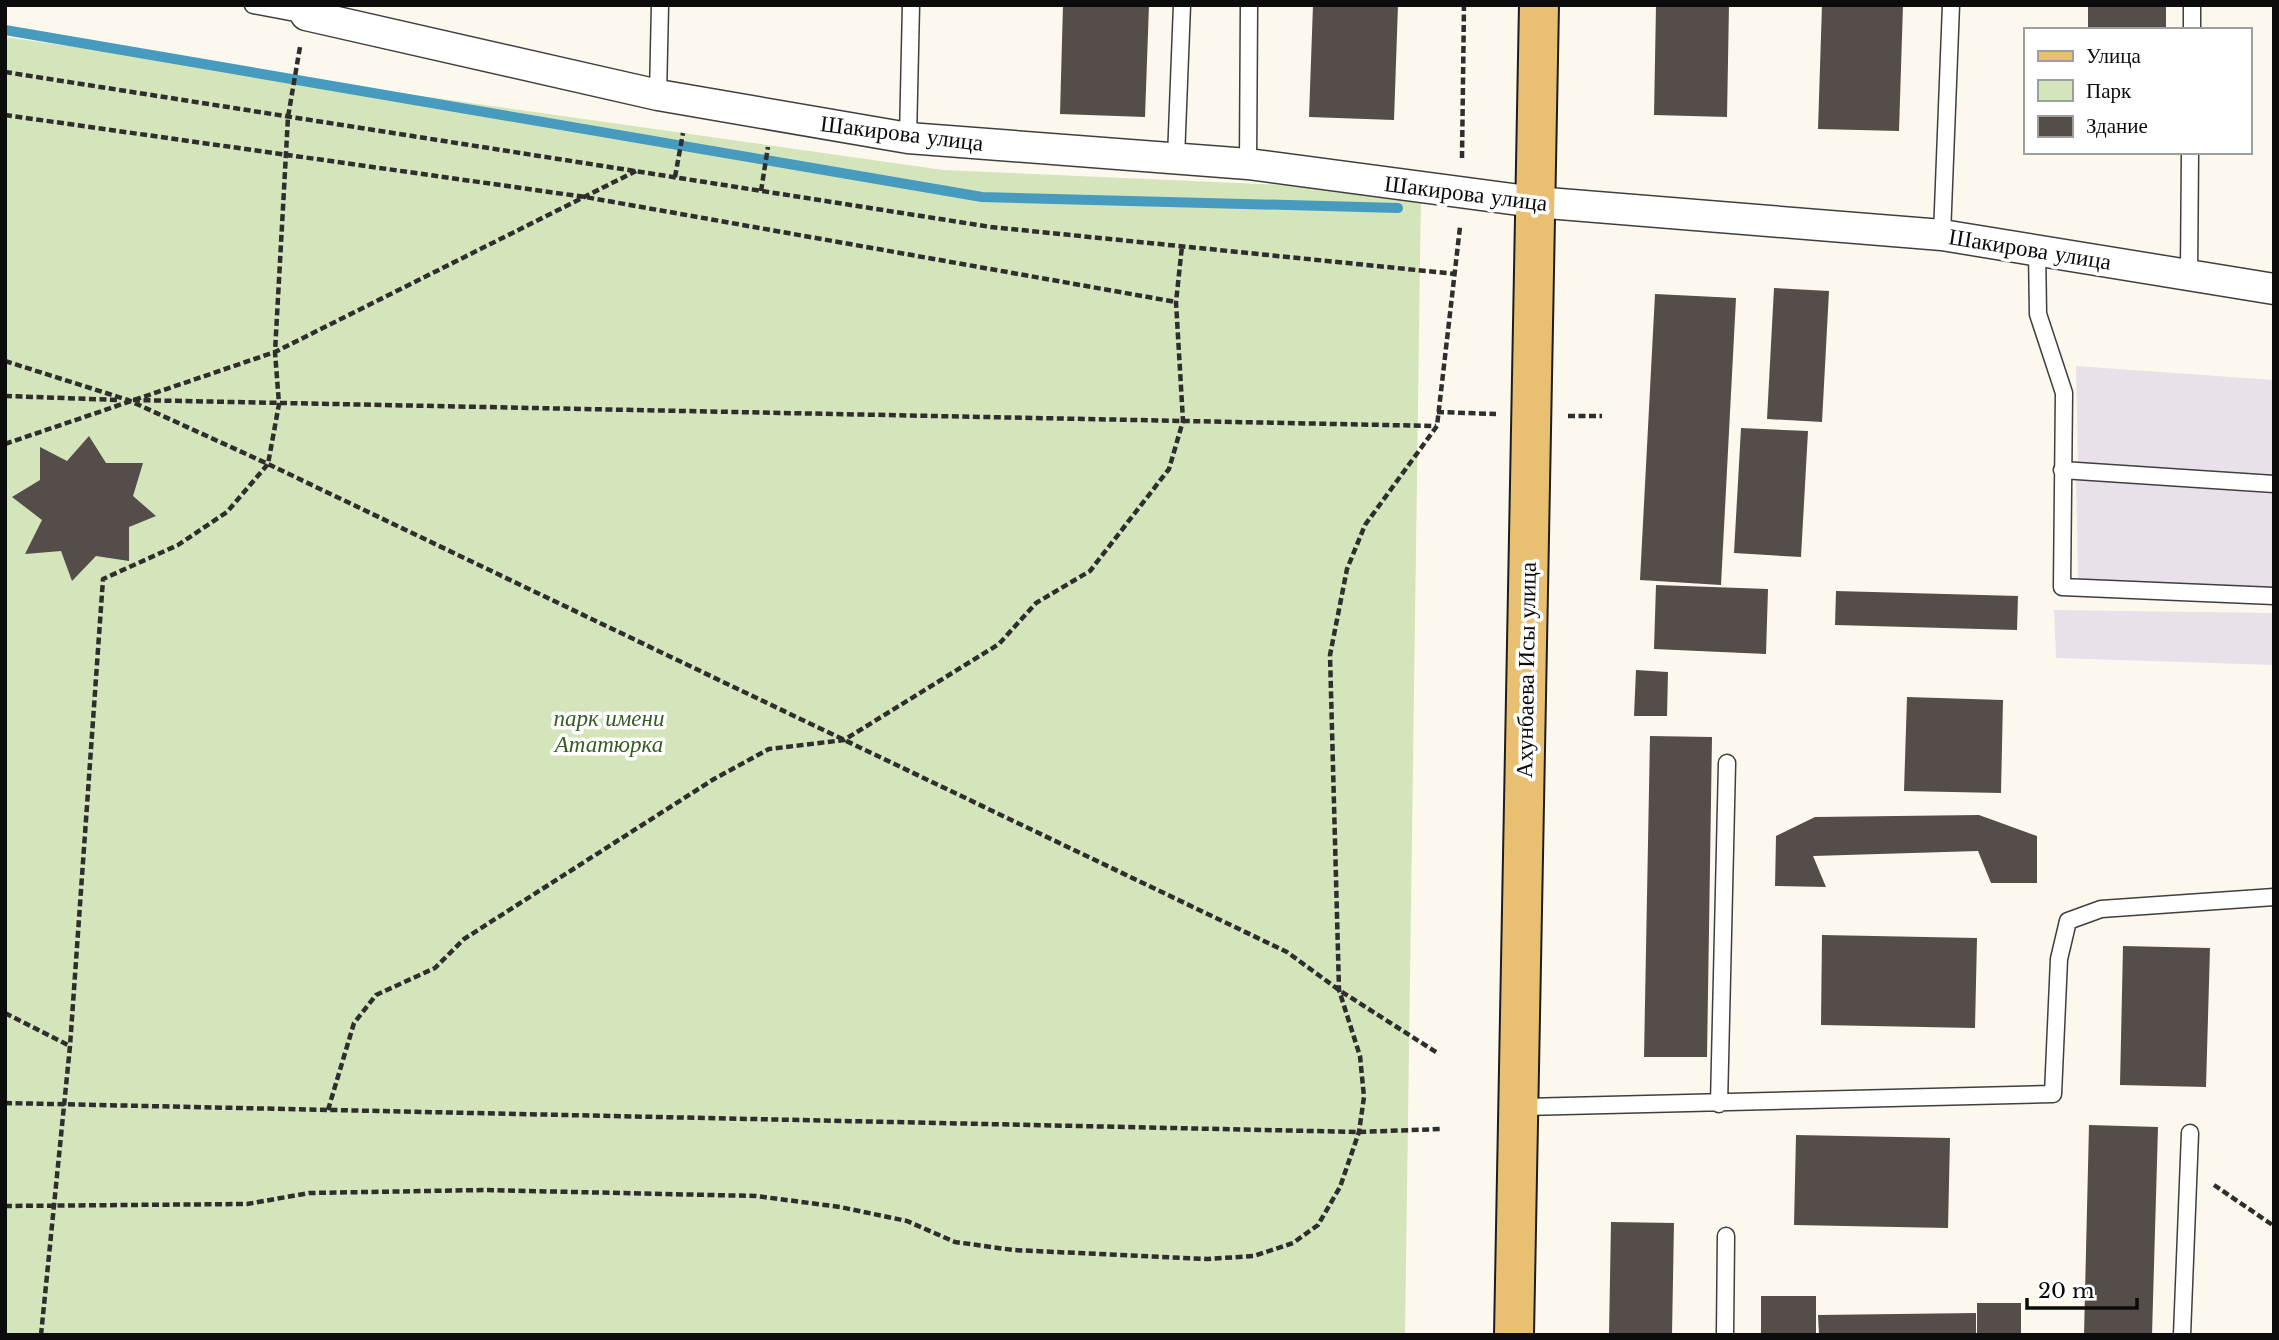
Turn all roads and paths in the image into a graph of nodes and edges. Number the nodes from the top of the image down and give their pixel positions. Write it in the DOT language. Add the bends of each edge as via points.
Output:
graph roads {
  1 [pos="253,5"];
  2 [pos="660,5"];
  3 [pos="911,5"];
  4 [pos="1182,5"];
  5 [pos="1250,5"];
  6 [pos="1539,5"];
  7 [pos="1951,5"];
  8 [pos="2192,5"];
  9 [pos="306,10"];
  10 [pos="2192,28"];
  11 [pos="297,64"];
  12 [pos="5,72"];
  13 [pos="658,95"];
  14 [pos="5,115"];
  15 [pos="288,117"];
  16 [pos="683,130"];
  17 [pos="908,138"];
  18 [pos="768,145"];
  19 [pos="286,154"];
  20 [pos="2190,154"];
  21 [pos="1176,158"];
  22 [pos="1248,164"];
  23 [pos="636,171"];
  24 [pos="675,177"];
  25 [pos="761,191"];
  26 [pos="585,197"];
  27 [pos="1535,202"];
  28 [pos="1942,235"];
  29 [pos="1182,246"];
  30 [pos="2037,249"];
  31 [pos="1456,274"];
  32 [pos="2189,275"];
  33 [pos="2274,289"];
  34 [pos="1176,302"];
  35 [pos="275,352"];
  36 [pos="5,361"];
  37 [pos="5,396"];
  38 [pos="128,400"];
  39 [pos="279,404"];
  40 [pos="1183,421"];
  41 [pos="5,444"];
  42 [pos="268,464"];
  43 [pos="2062,470"];
  44 [pos="2274,484"];
  45 [pos="2274,596"];
  46 [pos="844,740"];
  47 [pos="1727,763"];
  48 [pos="2274,897"];
  49 [pos="1339,990"];
  50 [pos="5,1013"];
  51 [pos="70,1046"];
  52 [pos="1439,1054"];
  53 [pos="5,1103"];
  54 [pos="1719,1104"];
  55 [pos="65,1105"];
  56 [pos="1519,1107"];
  57 [pos="328,1110"];
  58 [pos="1443,1129"];
  59 [pos="1359,1132"];
  60 [pos="2190,1133"];
  61 [pos="2211,1183"];
  62 [pos="5,1206"];
  63 [pos="54,1207"];
  64 [pos="2274,1226"];
  65 [pos="1726,1236"];
  66 [pos="41,1335"];
  67 [pos="1514,1335"];
  68 [pos="1725,1335"];
  69 [pos="2182,1335"];
  1 -- 9 [label="lane"];
  2 -- 13 [label="lane"];
  3 -- 17 [label="lane"];
  4 -- 21 [label="lane"];
  5 -- 22 [label="lane"];
  6 -- 27 [label="main road, Ахунбаева Исы улица"];
  7 -- 28 [label="lane"];
  8 -- 10 [label="lane"];
  9 -- 13 [label="street, Шакирова улица"];
  11 -- 15 [label="path"];
  12 -- 15 [label="path"];
  13 -- 17 [label="street, Шакирова улица"];
  14 -- 19 [label="path"];
  15 -- 19 [label="path"];
  15 -- 23 [label="path"];
  16 -- 24 [label="path"];
  17 -- 21 [label="street, Шакирова улица"];
  18 -- 25 [label="path"];
  19 -- 26 [label="path"];
  19 -- 35 [label="path"];
  20 -- 32 [label="lane"];
  21 -- 22 [label="street, Шакирова улица"];
  22 -- 27 [label="street, Шакирова улица"];
  23 -- 24 [label="path"];
  23 -- 26 [label="path"];
  24 -- 25 [label="path"];
  25 -- 29 [label="path" via="991,227"];
  26 -- 34 [label="path"];
  26 -- 35 [label="path"];
  27 -- 28 [label="street, Шакирова улица"];
  27 -- 56 [label="main road, Ахунбаева Исы улица"];
  28 -- 30 [label="street, Шакирова улица"];
  29 -- 31 [label="path"];
  29 -- 34 [label="path"];
  30 -- 32 [label="street, Шакирова улица"];
  30 -- 43 [label="lane" via="2038,314 2064,393"];
  32 -- 33 [label="street, Шакирова улица"];
  34 -- 40 [label="path"];
  35 -- 38 [label="path"];
  35 -- 39 [label="path"];
  36 -- 38 [label="path"];
  37 -- 38 [label="path"];
  38 -- 39 [label="path"];
  38 -- 41 [label="path"];
  38 -- 42 [label="path"];
  39 -- 40 [label="path"];
  39 -- 42 [label="path"];
  40 -- 46 [label="path" via="1169,469 1090,571 1036,603 999,644"];
  40 -- 49 [label="path" via="1437,426 1365,525 1347,569 1330,655"];
  42 -- 46 [label="path"];
  42 -- 51 [label="path" via="227,512 178,545 103,579"];
  43 -- 44 [label="lane"];
  43 -- 45 [label="lane" via="2062,587"];
  46 -- 49 [label="path" via="1287,952"];
  46 -- 57 [label="path" via="769,749 714,779 464,939 435,968 376,995 354,1023"];
  47 -- 54 [label="lane"];
  48 -- 54 [label="lane" via="2101,909 2068,920 2059,958 2053,1094"];
  49 -- 52 [label="path"];
  49 -- 59 [label="path" via="1360,1056 1364,1097"];
  50 -- 51 [label="path"];
  51 -- 55 [label="path"];
  53 -- 55 [label="path"];
  54 -- 56 [label="lane"];
  55 -- 57 [label="path"];
  55 -- 63 [label="path"];
  56 -- 67 [label="main road, Ахунбаева Исы улица"];
  57 -- 59 [label="path"];
  58 -- 59 [label="path"];
  59 -- 63 [label="path" via="1340,1187 1318,1225 1293,1243 1254,1256 1208,1259 1013,1250 955,1242 907,1221 756,1196 484,1190 309,1192 247,1204"];
  60 -- 69 [label="lane"];
  61 -- 64 [label="path"];
  62 -- 63 [label="path"];
  63 -- 66 [label="path"];
  65 -- 68 [label="lane"];
}
